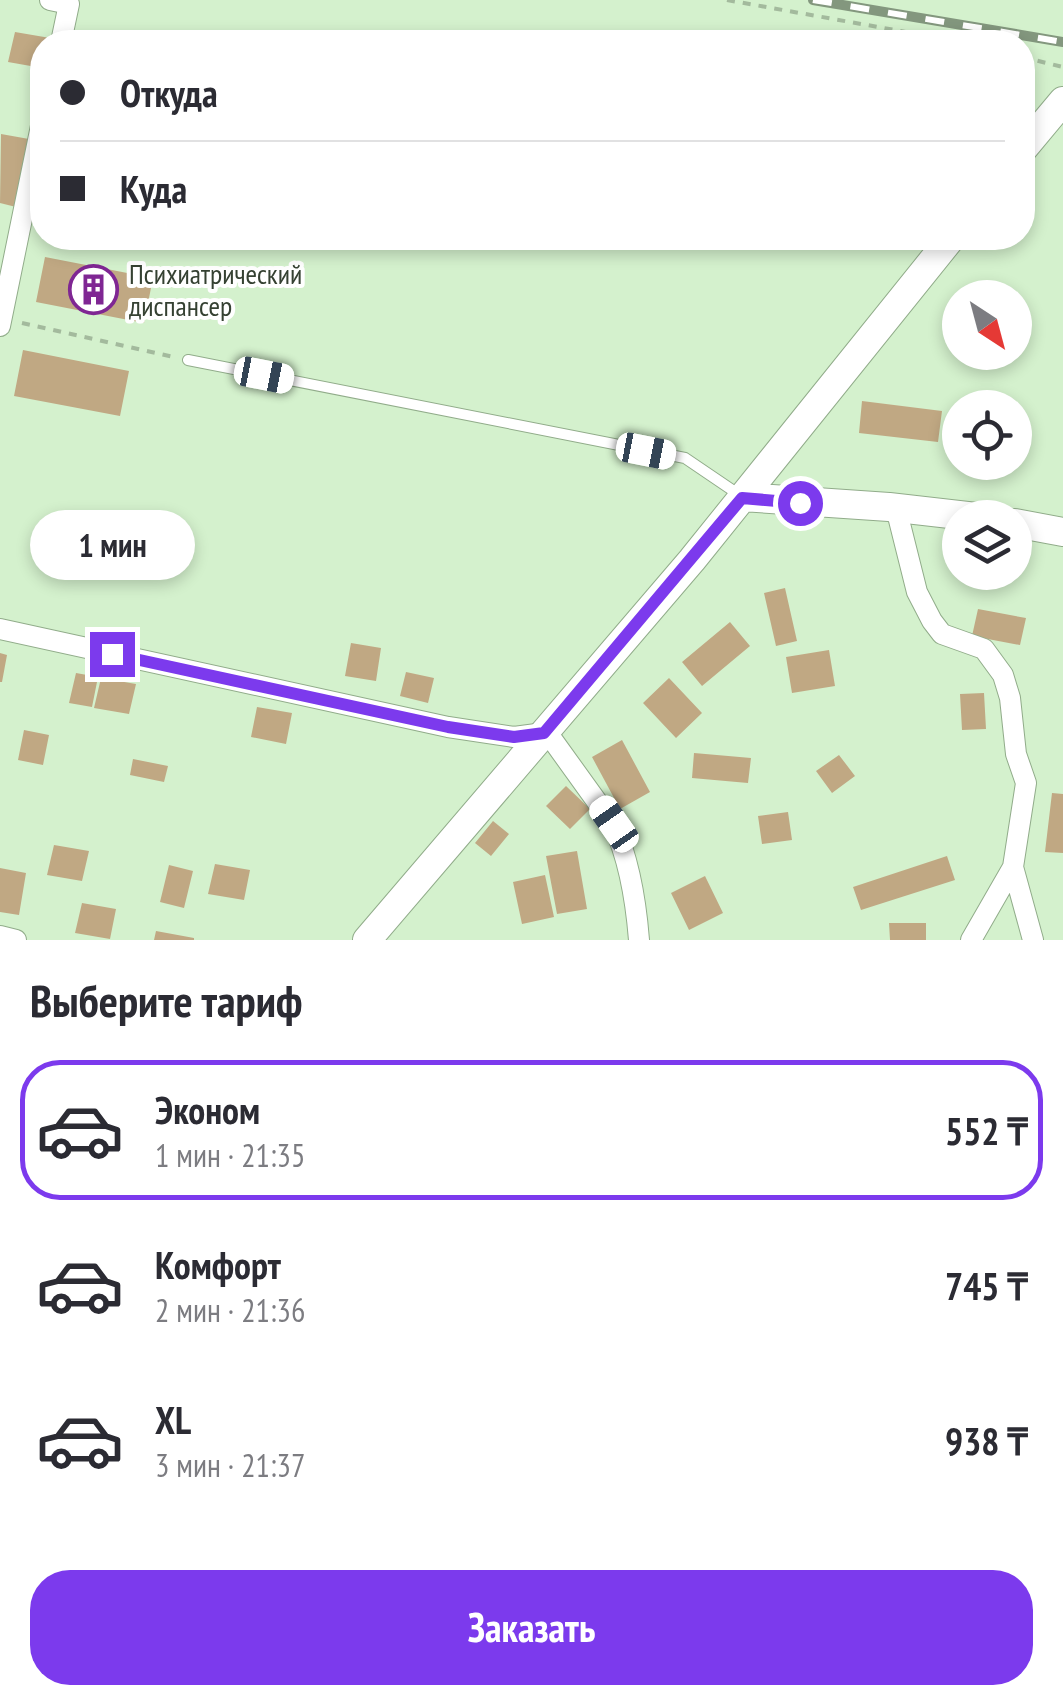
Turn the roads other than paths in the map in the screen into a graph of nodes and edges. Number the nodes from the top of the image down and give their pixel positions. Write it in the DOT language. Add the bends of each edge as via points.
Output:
graph roads {
  1 [pos="50,0"];
  2 [pos="64,30"];
  3 [pos="1063,102"];
  4 [pos="1035,135"];
  5 [pos="30,180"];
  6 [pos="940,250"];
  7 [pos="1,321"];
  8 [pos="188,360"];
  9 [pos="742,498"];
  10 [pos="896,508"];
  11 [pos="942,513"];
  12 [pos="1032,526"];
  13 [pos="1063,532"];
  14 [pos="0,629"];
  15 [pos="544,733"];
  16 [pos="1012,867"];
  17 [pos="0,936"];
  18 [pos="16,940"];
  19 [pos="367,940"];
  20 [pos="639,940"];
  21 [pos="971,940"];
  22 [pos="1033,940"];
  1 -- 2 [label="street" via="70,4"];
  3 -- 4 [label="street"];
  5 -- 7 [label="street"];
  6 -- 9 [label="street"];
  8 -- 9 [label="lane" via="685,458"];
  9 -- 10 [label="street"];
  9 -- 15 [label="street"];
  10 -- 11 [label="street"];
  10 -- 16 [label="street" via="917,592 936,628 984,649 1003,676 1026,783"];
  12 -- 13 [label="street"];
  14 -- 15 [label="street" via="448,727 514,737"];
  15 -- 19 [label="street"];
  15 -- 20 [label="street" via="614,824"];
  16 -- 21 [label="street"];
  16 -- 22 [label="street"];
  17 -- 18 [label="street"];
}
